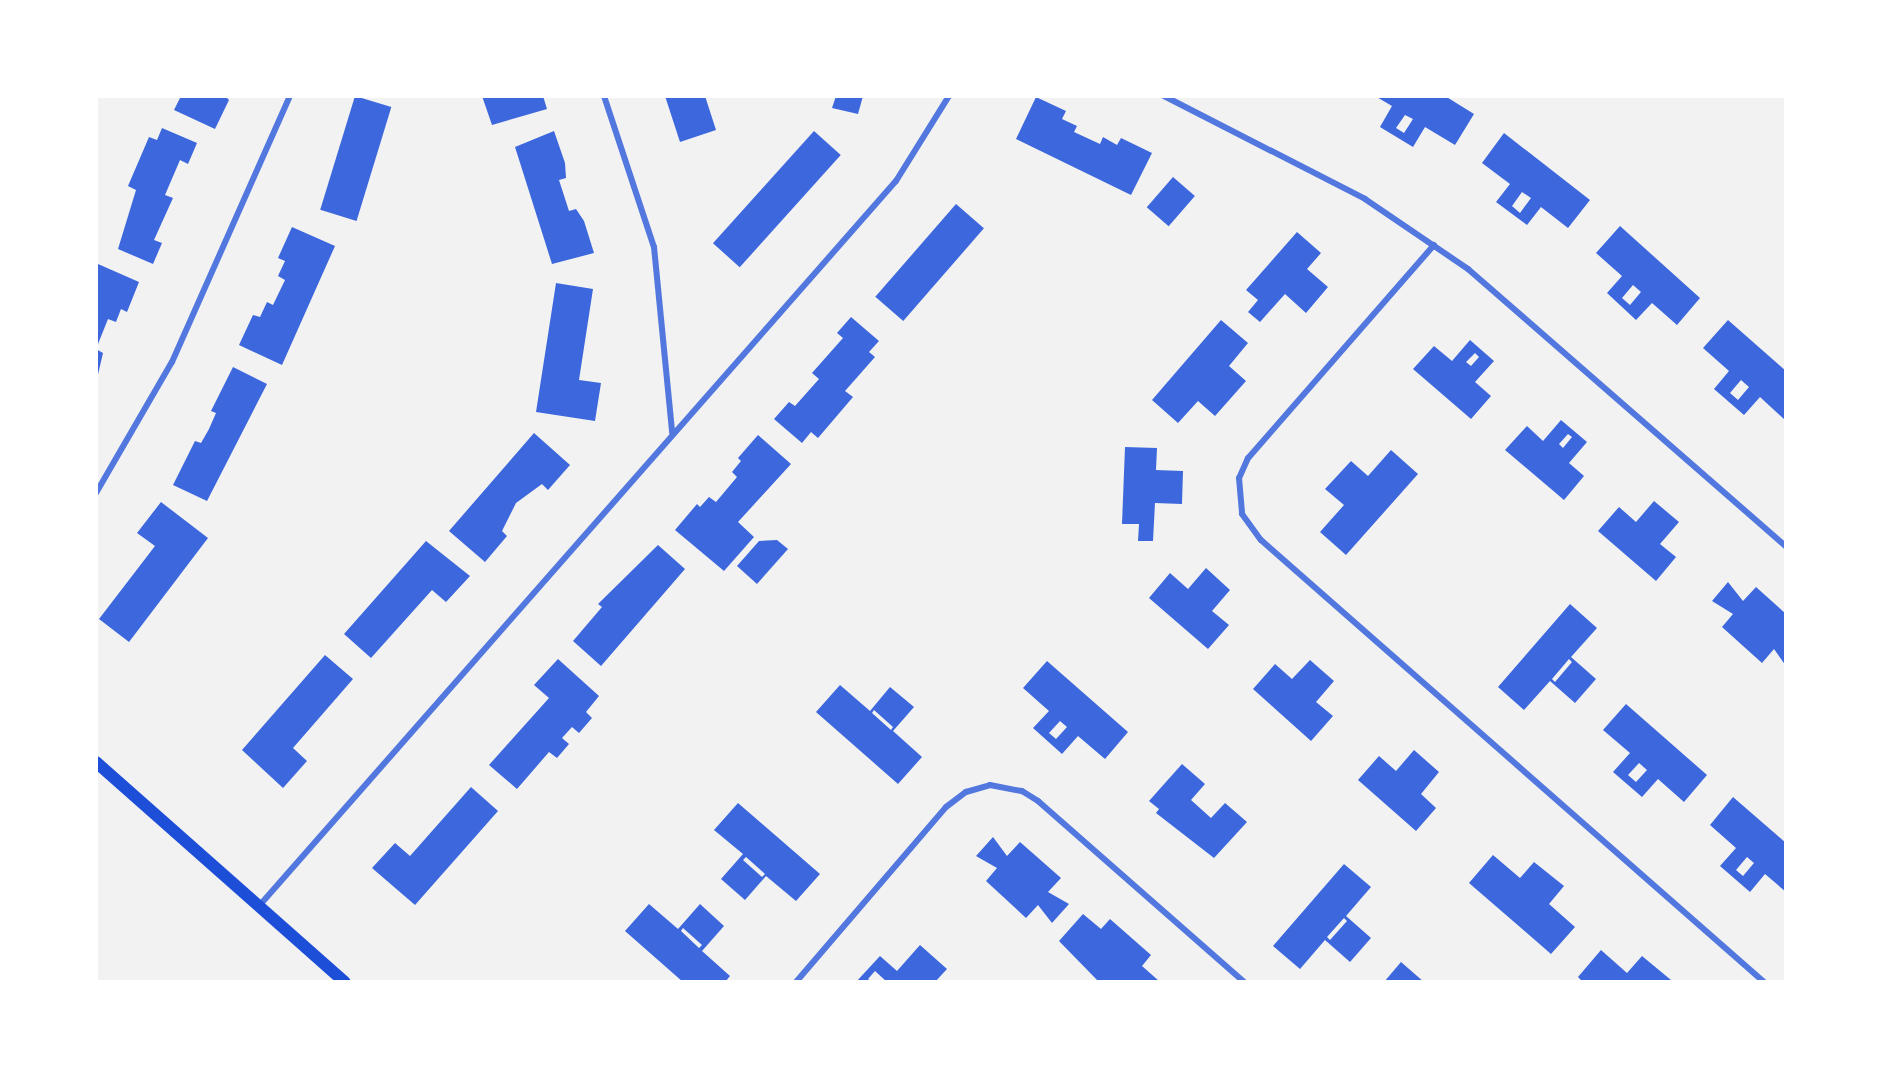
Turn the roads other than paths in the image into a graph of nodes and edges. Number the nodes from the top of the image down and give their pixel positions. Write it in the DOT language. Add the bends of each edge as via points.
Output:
graph roads {
  1 [pos="290,96"];
  2 [pos="604,96"];
  3 [pos="949,96"];
  4 [pos="1164,96"];
  5 [pos="1434,245"];
  6 [pos="672,432"];
  7 [pos="96,493"];
  8 [pos="1786,546"];
  9 [pos="96,762"];
  10 [pos="259,906"];
  11 [pos="345,982"];
  12 [pos="796,982"];
  13 [pos="1244,982"];
  14 [pos="1764,982"];
  1 -- 7 [label="street" via="172,362"];
  2 -- 6 [label="street" via="654,246"];
  3 -- 6 [label="street" via="908,166"];
  4 -- 5 [label="street" via="1312,169"];
  5 -- 8 [label="street" via="1501,296"];
  5 -- 14 [label="street" via="1248,458 1239,478 1242,514 1261,540"];
  6 -- 10 [label="street"];
  9 -- 10 [label="main road"];
  10 -- 11 [label="main road"];
  12 -- 13 [label="street" via="946,807 970,790 1005,786 1038,801"];
}
